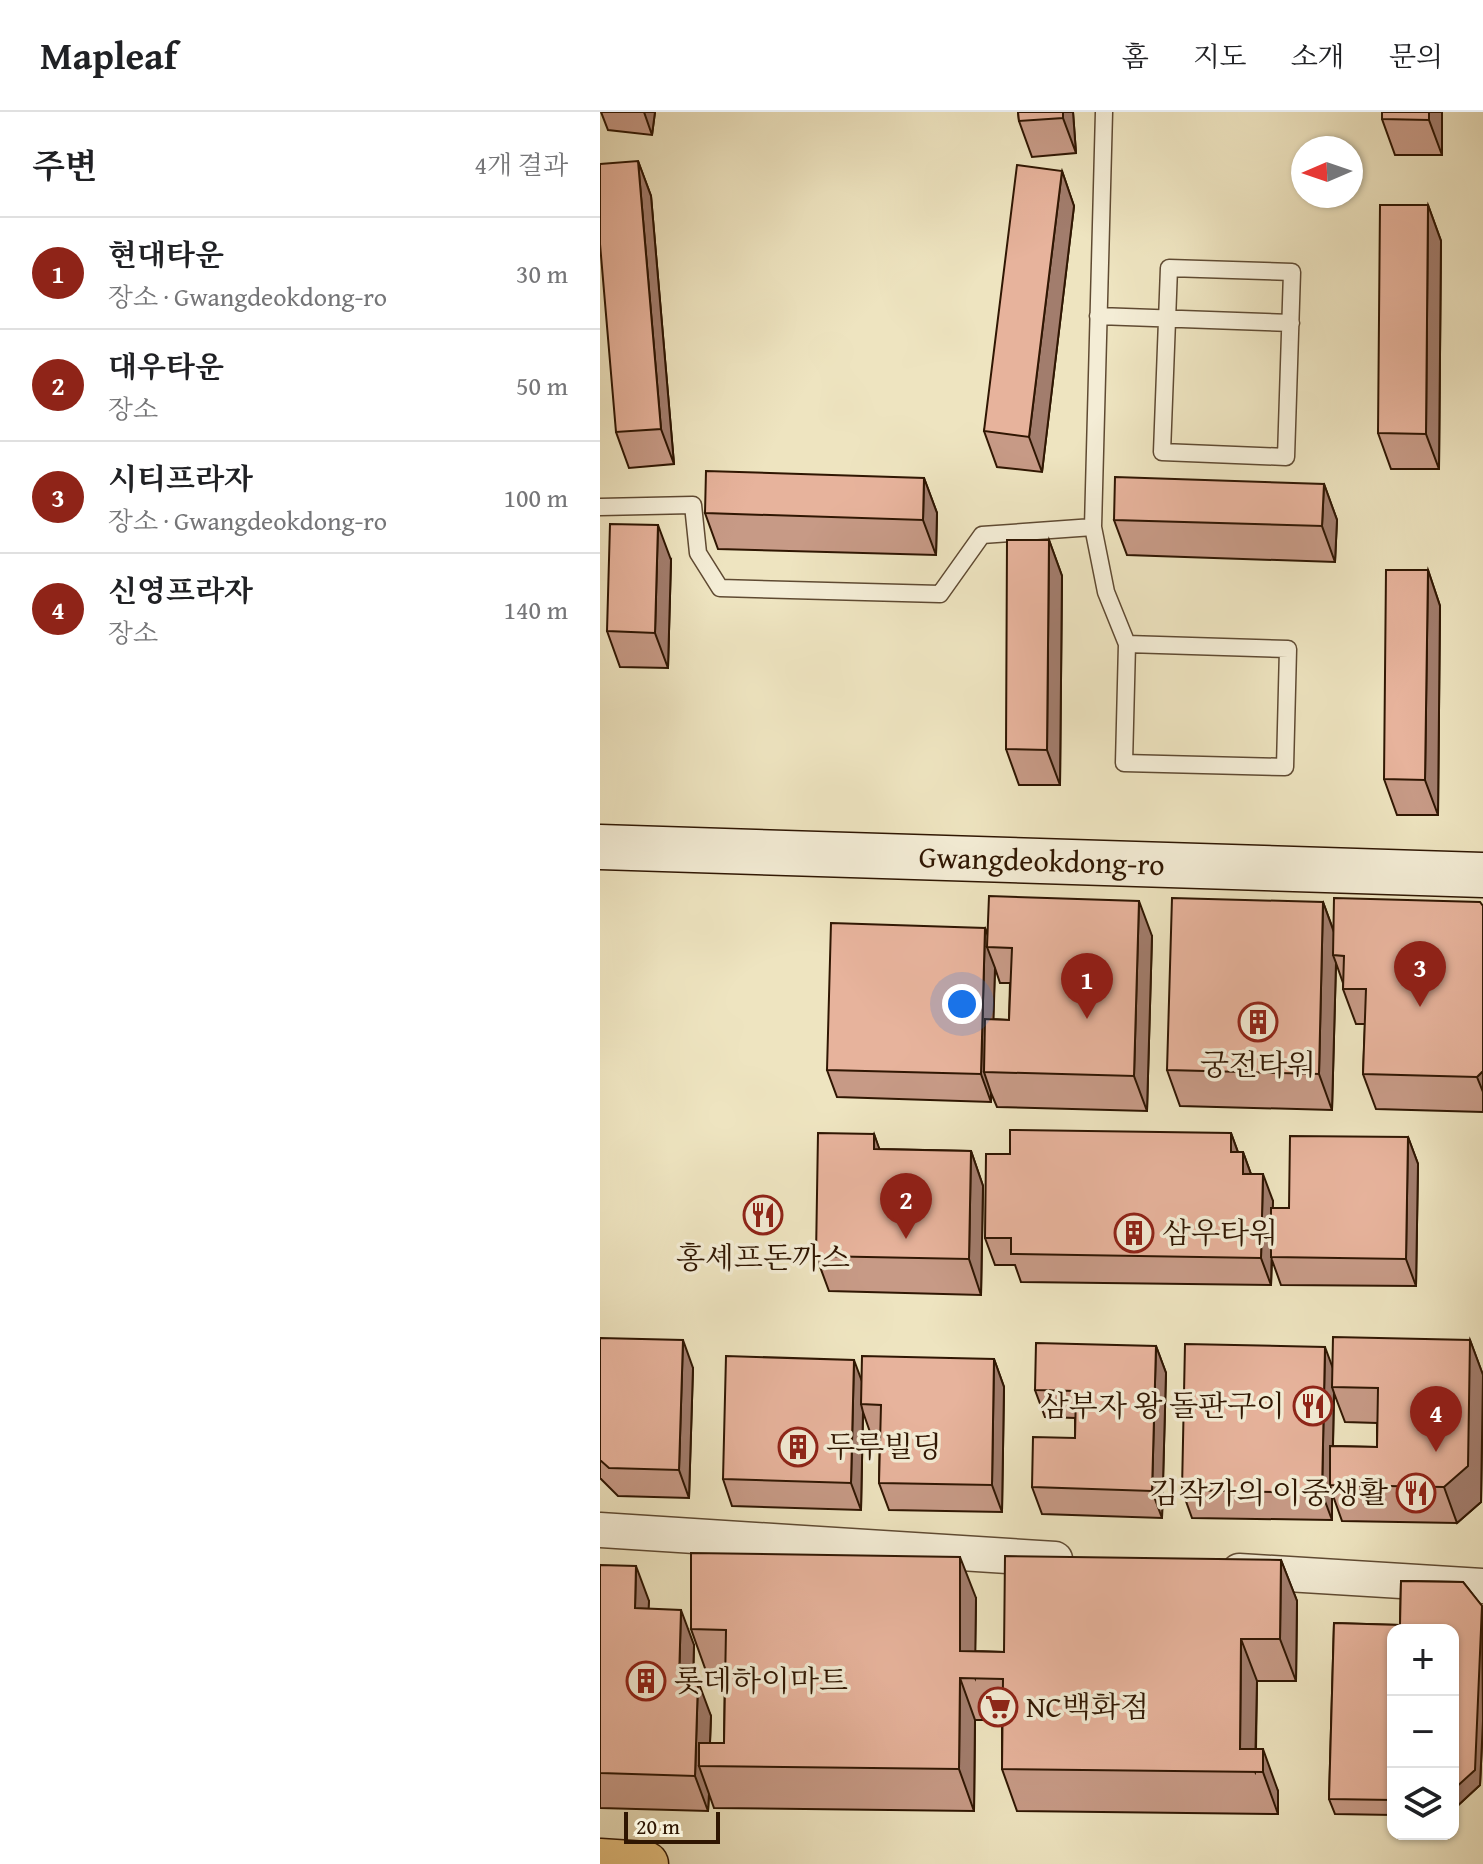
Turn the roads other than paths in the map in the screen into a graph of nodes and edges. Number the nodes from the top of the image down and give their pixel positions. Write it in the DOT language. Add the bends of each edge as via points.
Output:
graph roads {
  1 [pos="1104,112"];
  2 [pos="1098,316"];
  3 [pos="1167,319"];
  4 [pos="1291,323"];
  5 [pos="600,507"];
  6 [pos="1093,527"];
  7 [pos="1127,644"];
  8 [pos="600,847"];
  9 [pos="1483,875"];
  10 [pos="600,1530"];
  11 [pos="1089,1561"];
  12 [pos="1215,1569"];
  13 [pos="1483,1586"];
  14 [pos="600,1861"];
  15 [pos="646,1864"];
  1 -- 2 [label="lane"];
  2 -- 3 [label="lane"];
  2 -- 6 [label="lane"];
  3 -- 4 [label="lane"];
  3 -- 4 [label="lane" via="1169,268 1292,272"];
  3 -- 4 [label="lane" via="1162,452 1286,457"];
  5 -- 6 [label="lane" via="693,505 698,553 720,588 940,594 982,535"];
  6 -- 7 [label="lane" via="1106,592"];
  7 -- 7 [label="lane" via="1124,763 1285,767 1288,649"];
  8 -- 9 [label="street, Gwangdeokdong-ro"];
  10 -- 11 [label="street"];
  12 -- 13 [label="street"];
  14 -- 15 [label="main road"];
}
